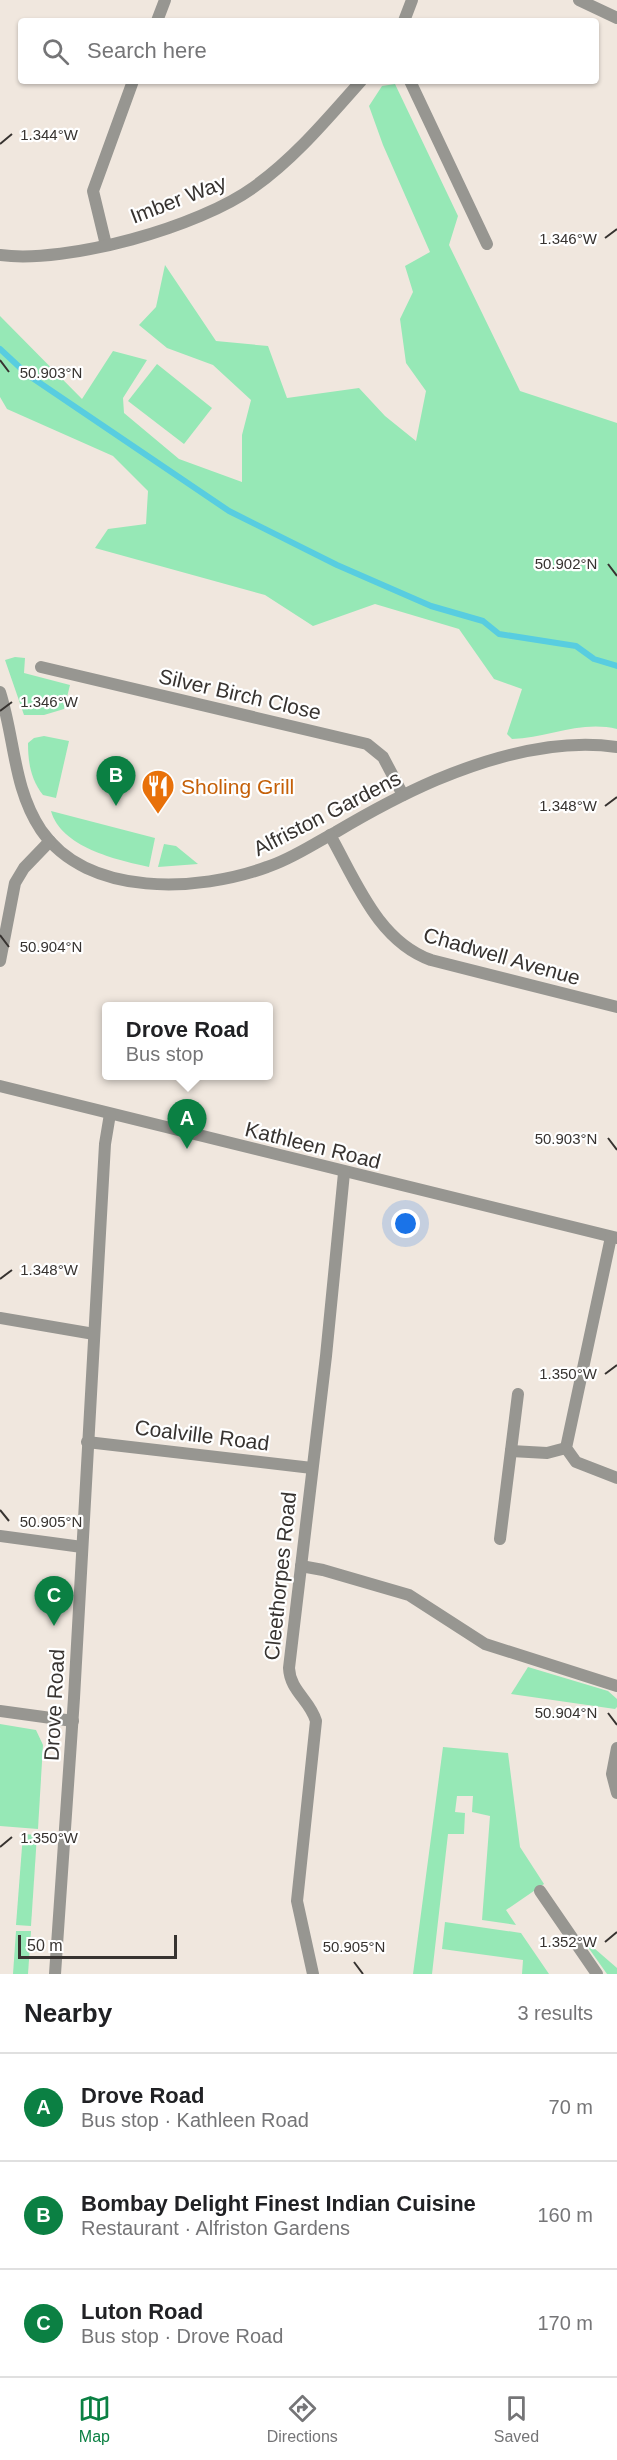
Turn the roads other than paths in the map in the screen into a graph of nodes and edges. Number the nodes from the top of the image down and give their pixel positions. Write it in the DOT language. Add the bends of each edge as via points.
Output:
graph roads {
  1 [pos="165,0"];
  2 [pos="412,0"];
  3 [pos="579,0"];
  4 [pos="158,18"];
  5 [pos="405,18"];
  6 [pos="617,18"];
  7 [pos="132,84"];
  8 [pos="358,84"];
  9 [pos="411,84"];
  10 [pos="487,244"];
  11 [pos="106,245"];
  12 [pos="0,255"];
  13 [pos="41,667"];
  14 [pos="0,692"];
  15 [pos="617,747"];
  16 [pos="6,749"];
  17 [pos="403,795"];
  18 [pos="330,835"];
  19 [pos="50,842"];
  20 [pos="0,961"];
  21 [pos="617,1007"];
  22 [pos="0,1086"];
  23 [pos="110,1114"];
  24 [pos="344,1173"];
  25 [pos="614,1238"];
  26 [pos="0,1318"];
  27 [pos="94,1334"];
  28 [pos="518,1394"];
  29 [pos="87,1442"];
  30 [pos="566,1448"];
  31 [pos="511,1451"];
  32 [pos="312,1468"];
  33 [pos="617,1478"];
  34 [pos="0,1536"];
  35 [pos="500,1539"];
  36 [pos="82,1547"];
  37 [pos="300,1566"];
  38 [pos="617,1686"];
  39 [pos="0,1711"];
  40 [pos="73,1721"];
  41 [pos="617,1748"];
  42 [pos="617,1793"];
  43 [pos="540,1891"];
  44 [pos="55,1974"];
  45 [pos="313,1974"];
  46 [pos="597,1974"];
  1 -- 4 [label="street"];
  2 -- 5 [label="street"];
  3 -- 6 [label="street"];
  7 -- 11 [label="street" via="93,192"];
  8 -- 11 [label="street, Imber Way" via="303,145 232,202 162,230"];
  9 -- 10 [label="street"];
  11 -- 12 [label="street, Imber Way" via="56,253"];
  13 -- 17 [label="street, Silver Birch Close" via="367,744 383,758"];
  14 -- 16 [label="street"];
  15 -- 17 [label="street, Alfriston Gardens" via="580,745 500,758"];
  16 -- 19 [label="street" via="28,805"];
  17 -- 18 [label="street, Alfriston Gardens"];
  18 -- 19 [label="street, Alfriston Gardens" via="283,861 253,872 150,884 104,876 79,864"];
  18 -- 21 [label="street, Chadwell Avenue" via="373,911 408,949 431,960"];
  19 -- 20 [label="street" via="15,883"];
  22 -- 23 [label="street, Kathleen Road"];
  23 -- 24 [label="street, Kathleen Road"];
  23 -- 27 [label="street, Drove Road"];
  24 -- 25 [label="street, Kathleen Road"];
  24 -- 32 [label="street, Cleethorpes Road"];
  25 -- 30 [label="street"];
  26 -- 27 [label="street"];
  27 -- 29 [label="street, Drove Road"];
  28 -- 31 [label="street"];
  29 -- 32 [label="street, Coalville Road"];
  29 -- 36 [label="street, Drove Road"];
  30 -- 31 [label="street" via="547,1453"];
  30 -- 33 [label="street" via="576,1462"];
  31 -- 35 [label="street"];
  32 -- 37 [label="street, Cleethorpes Road"];
  34 -- 36 [label="street"];
  36 -- 40 [label="street, Drove Road"];
  37 -- 38 [label="street" via="409,1595 485,1644"];
  37 -- 45 [label="street, Cleethorpes Road" via="289,1668 291,1682 316,1721 297,1901"];
  39 -- 40 [label="street"];
  40 -- 44 [label="street, Drove Road"];
  41 -- 42 [label="street" via="612,1774"];
  43 -- 46 [label="street"];
}
